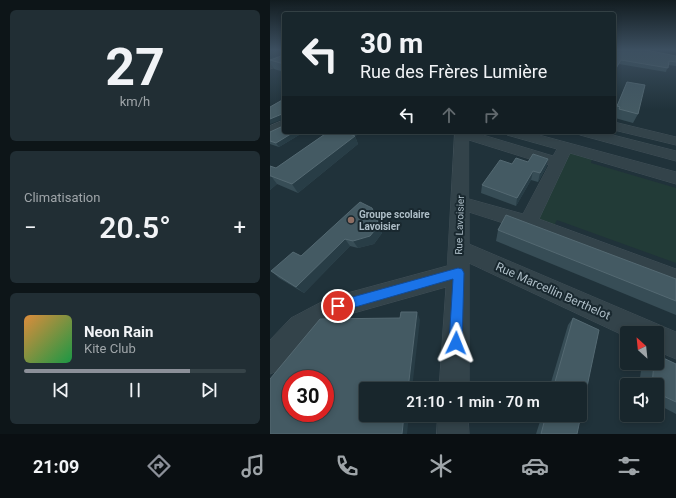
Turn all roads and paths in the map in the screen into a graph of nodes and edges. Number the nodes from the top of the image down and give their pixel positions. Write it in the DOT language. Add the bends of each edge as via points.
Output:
graph roads {
  1 [pos="282,125"];
  2 [pos="616,126"];
  3 [pos="270,132"];
  4 [pos="462,134"];
  5 [pos="468,134"];
  6 [pos="519,134"];
  7 [pos="594,134"];
  8 [pos="676,141"];
  9 [pos="565,147"];
  10 [pos="676,156"];
  11 [pos="558,163"];
  12 [pos="676,178"];
  13 [pos="460,203"];
  14 [pos="528,223"];
  15 [pos="459,249"];
  16 [pos="458,273"];
  17 [pos="676,279"];
  18 [pos="631,326"];
  19 [pos="664,340"];
  20 [pos="676,346"];
  21 [pos="270,360"];
  22 [pos="454,382"];
  23 [pos="453,422"];
  24 [pos="453,434"];
  1 -- 3 [label="street"];
  2 -- 8 [label="street"];
  4 -- 13 [label="street, Rue Lavoisier"];
  5 -- 11 [label="street"];
  6 -- 9 [label="street"];
  7 -- 10 [label="street"];
  9 -- 11 [label="street"];
  9 -- 12 [label="street"];
  11 -- 14 [label="street"];
  13 -- 14 [label="street"];
  13 -- 15 [label="street, Rue Lavoisier"];
  14 -- 17 [label="street"];
  15 -- 16 [label="street, Rue Lavoisier"];
  15 -- 18 [label="street, Rue Marcellin Berthelot"];
  16 -- 21 [label="street" via="338,306 300,327"];
  16 -- 22 [label="street, Rue Lavoisier"];
  19 -- 20 [label="street"];
  23 -- 24 [label="street"];
}
